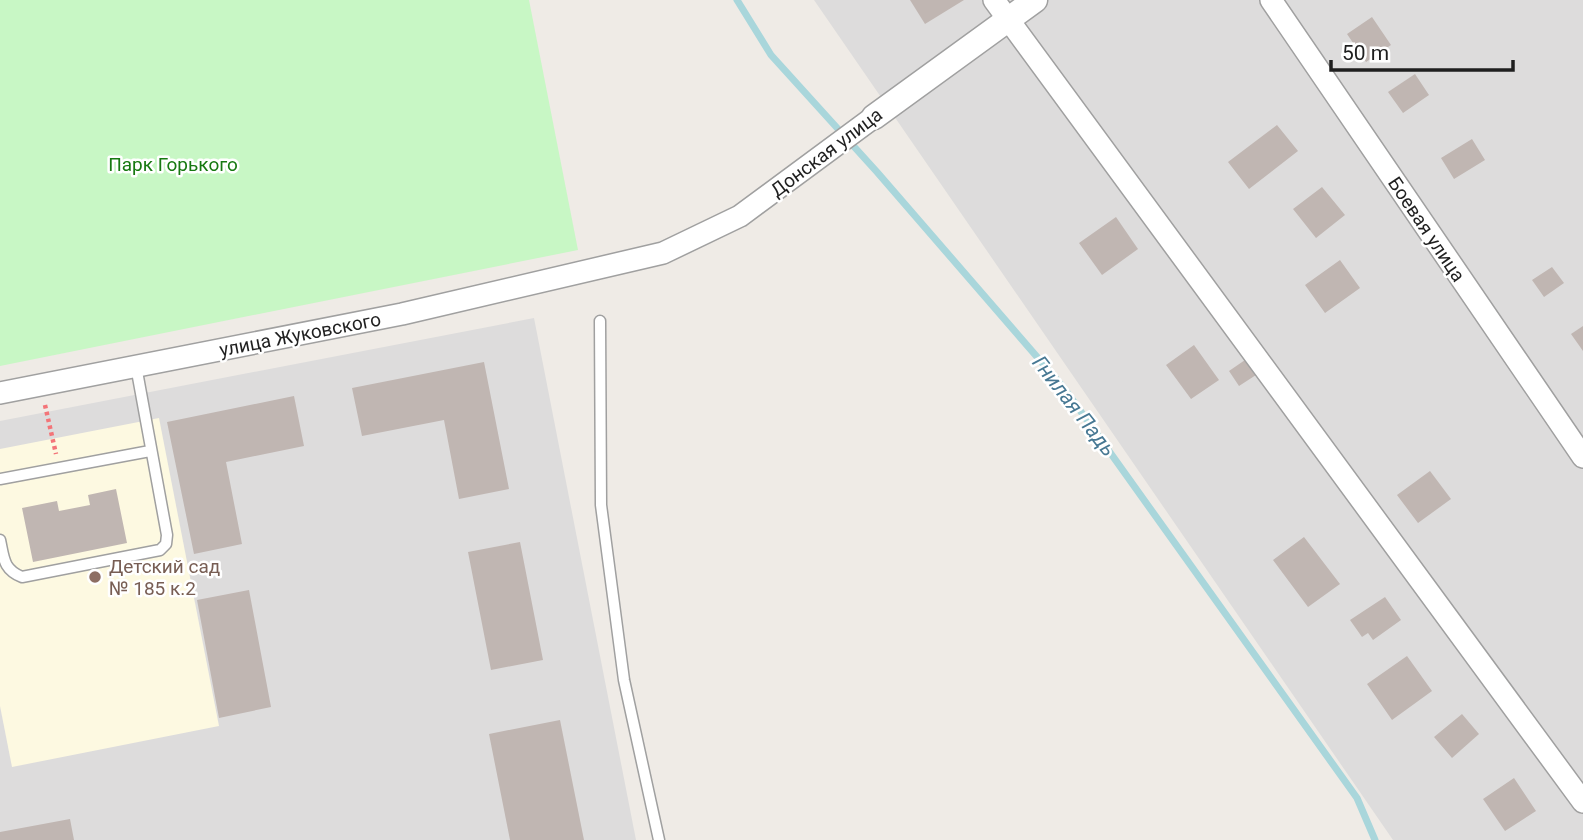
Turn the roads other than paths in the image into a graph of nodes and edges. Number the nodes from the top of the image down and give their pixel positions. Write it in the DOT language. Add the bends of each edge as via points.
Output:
graph roads {
  1 [pos="1035,0"];
  2 [pos="1271,0"];
  3 [pos="1000,10"];
  4 [pos="874,117"];
  5 [pos="598,268"];
  6 [pos="600,321"];
  7 [pos="136,366"];
  8 [pos="0,393"];
  9 [pos="150,450"];
  10 [pos="1583,457"];
  11 [pos="0,480"];
  12 [pos="0,540"];
  13 [pos="1583,802"];
  14 [pos="659,840"];
  1 -- 3 [label="street, Донская улица"];
  2 -- 10 [label="street, Боевая улица"];
  3 -- 4 [label="street, Донская улица"];
  3 -- 13 [label="street"];
  4 -- 5 [label="street, Донская улица" via="740,216 663,253"];
  5 -- 7 [label="street, улица Жуковского" via="401,314"];
  6 -- 14 [label="lane" via="601,505 624,680"];
  7 -- 8 [label="street, улица Жуковского"];
  7 -- 9 [label="lane"];
  9 -- 11 [label="lane"];
  9 -- 12 [label="lane" via="167,536 160,550 22,577 5,563"];
}
